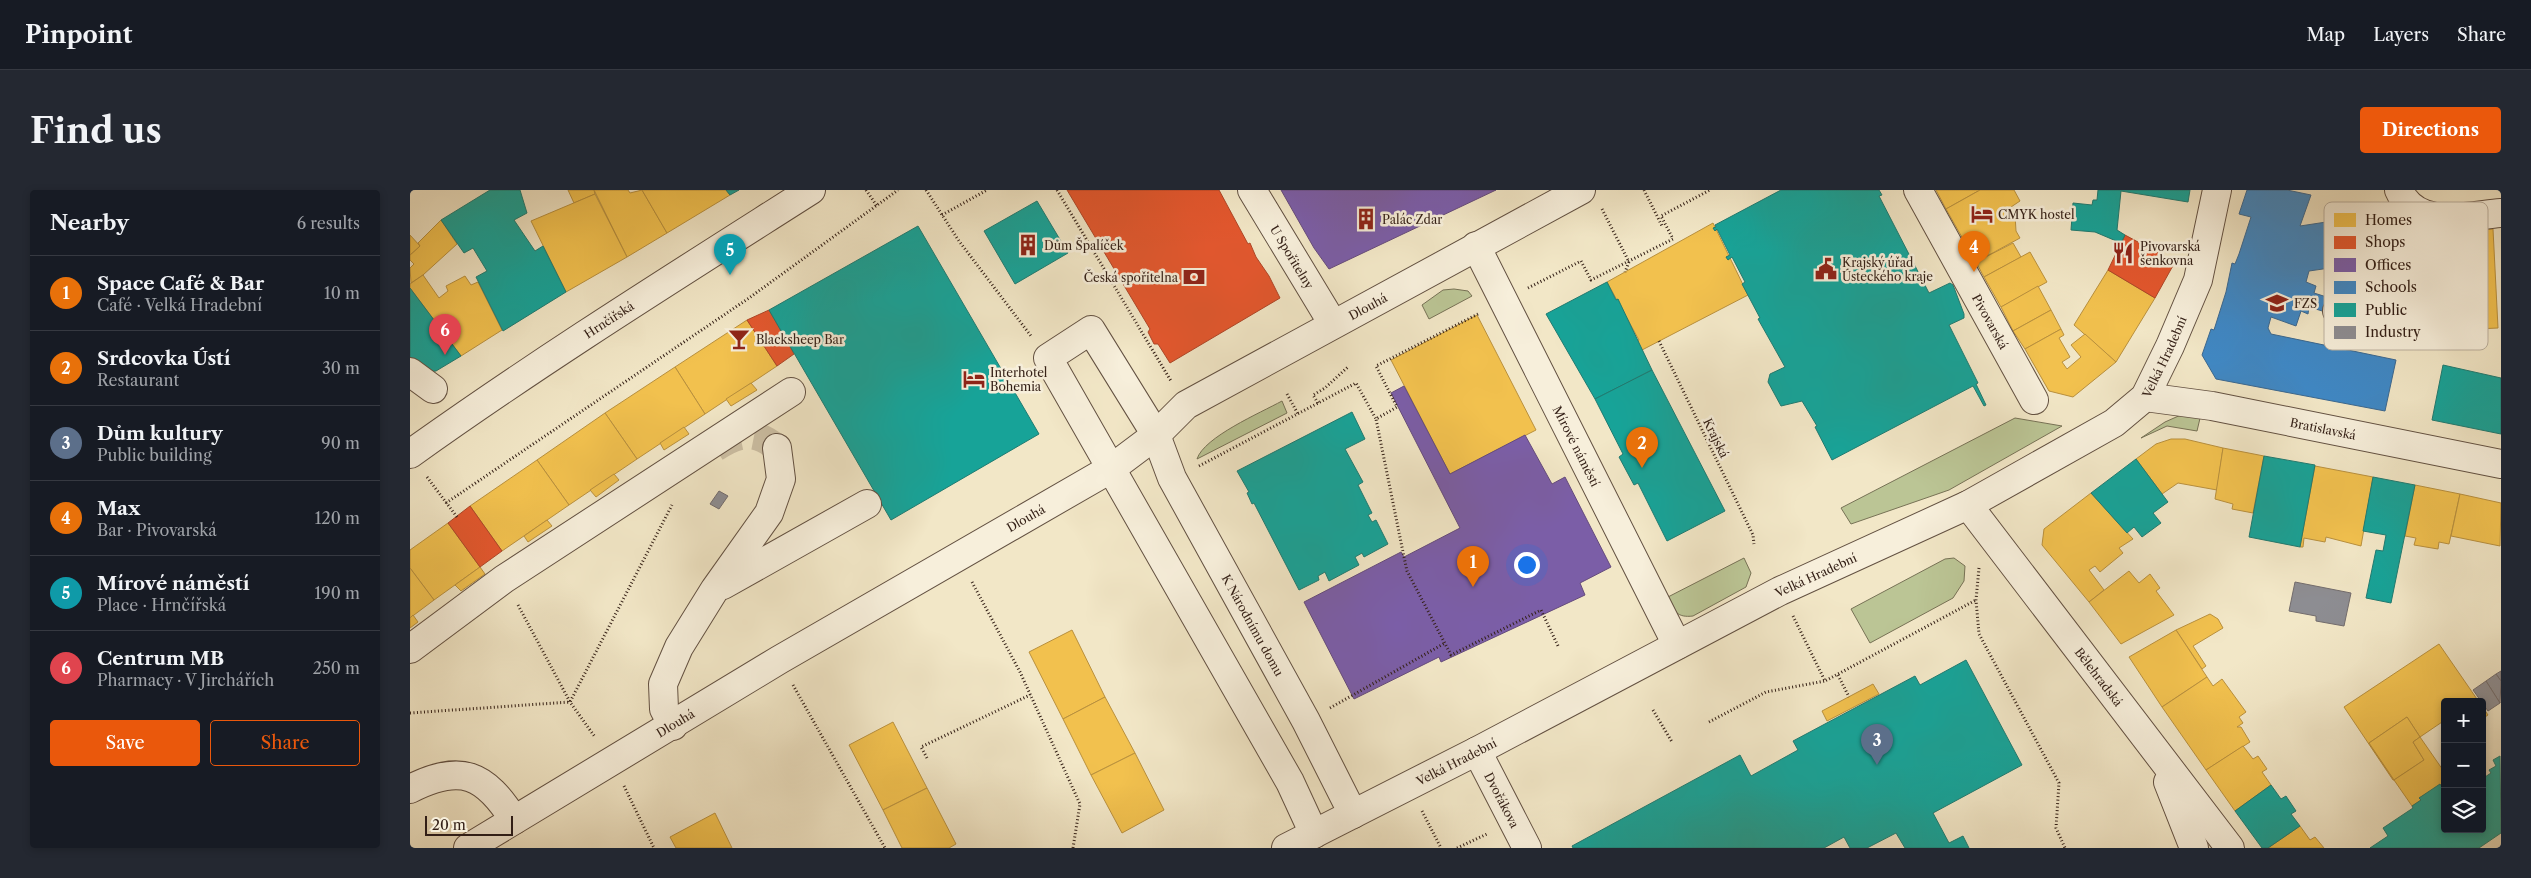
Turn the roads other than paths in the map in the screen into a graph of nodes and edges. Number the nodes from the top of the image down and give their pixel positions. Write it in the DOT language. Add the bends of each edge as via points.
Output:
graph roads {
  1 [pos="811,190"];
  2 [pos="1252,190"];
  3 [pos="1581,190"];
  4 [pos="1918,190"];
  5 [pos="2217,190"];
  6 [pos="2399,190"];
  7 [pos="2404,202"];
  8 [pos="2501,213"];
  9 [pos="2488,214"];
  10 [pos="1476,246"];
  11 [pos="1333,324"];
  12 [pos="410,372"];
  13 [pos="433,389"];
  14 [pos="791,392"];
  15 [pos="2145,397"];
  16 [pos="2034,400"];
  17 [pos="1156,435"];
  18 [pos="777,448"];
  19 [pos="416,462"];
  20 [pos="2501,464"];
  21 [pos="1112,468"];
  22 [pos="867,504"];
  23 [pos="1968,506"];
  24 [pos="715,589"];
  25 [pos="1677,645"];
  26 [pos="410,649"];
  27 [pos="673,726"];
  28 [pos="2155,750"];
  29 [pos="1476,752"];
  30 [pos="410,789"];
  31 [pos="1353,814"];
  32 [pos="514,820"];
  33 [pos="1314,834"];
  34 [pos="468,848"];
  35 [pos="1286,848"];
  36 [pos="1526,848"];
  37 [pos="2194,848"];
  38 [pos="2230,848"];
  1 -- 19 [label="street, Hrnčířská" via="641,298"];
  2 -- 11 [label="street, U Spořitelny"];
  3 -- 10 [label="street, Dlouhá"];
  4 -- 16 [label="street, Pivovarská"];
  5 -- 15 [label="street, Velká Hradební" via="2198,280"];
  6 -- 7 [label="street"];
  8 -- 9 [label="street"];
  10 -- 11 [label="street, Dlouhá"];
  10 -- 25 [label="street, Mírové náměstí"];
  11 -- 17 [label="street, Dlouhá" via="1186,406"];
  12 -- 13 [label="street"];
  14 -- 26 [label="street" via="504,579"];
  15 -- 20 [label="street, Bratislavská" via="2212,406"];
  15 -- 23 [label="street, Velká Hradební" via="2114,423"];
  17 -- 21 [label="street, Dlouhá"];
  17 -- 21 [label="street, K Národnímu domu" via="1091,330 1048,358"];
  17 -- 31 [label="street, K Národnímu domu" via="1172,478"];
  18 -- 24 [label="street" via="780,479 770,513"];
  21 -- 27 [label="street, Dlouhá" via="779,660"];
  21 -- 33 [label="street" via="1290,782"];
  22 -- 24 [label="street"];
  23 -- 25 [label="street, Velká Hradební" via="1780,591"];
  23 -- 28 [label="street, Bělehradská"];
  24 -- 27 [label="street" via="679,647 663,684 664,709"];
  25 -- 29 [label="street, Velká Hradební"];
  27 -- 32 [label="street, Dlouhá"];
  28 -- 37 [label="street"];
  28 -- 38 [label="street, Bělehradská"];
  29 -- 31 [label="street, Velká Hradební"];
  29 -- 36 [label="street, Dvořákova"];
  30 -- 32 [label="street" via="428,780 456,774 472,777 499,796"];
  31 -- 33 [label="street, Velká Hradební"];
  32 -- 34 [label="street, Dlouhá"];
  33 -- 35 [label="street, Velká Hradební"];
}
